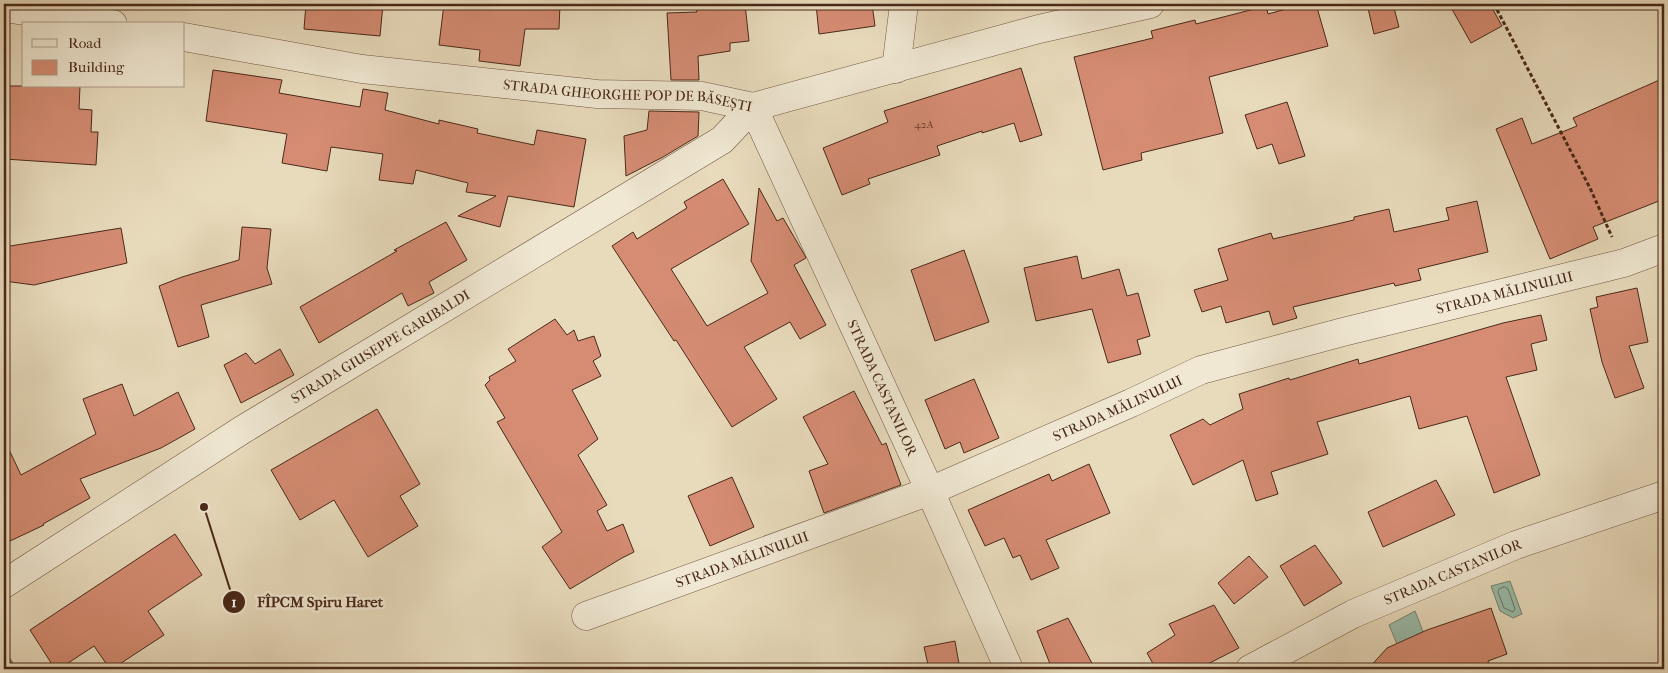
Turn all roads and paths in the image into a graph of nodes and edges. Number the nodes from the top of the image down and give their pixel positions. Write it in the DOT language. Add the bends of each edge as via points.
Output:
graph roads {
  1 [pos="904,4"];
  2 [pos="1150,4"];
  3 [pos="1494,4"];
  4 [pos="4,8"];
  5 [pos="99,22"];
  6 [pos="185,37"];
  7 [pos="896,69"];
  8 [pos="753,107"];
  9 [pos="1664,248"];
  10 [pos="1624,263"];
  11 [pos="930,491"];
  12 [pos="1664,495"];
  13 [pos="4,584"];
  14 [pos="586,616"];
  15 [pos="1009,669"];
  16 [pos="1250,669"];
  1 -- 7 [label="street"];
  2 -- 7 [label="street, STRADA GHEORGHE POP DE BĂSEȘTI" via="1039,29"];
  3 -- 10 [label="path" via="1590,188"];
  4 -- 5 [label="street"];
  6 -- 8 [label="street, STRADA GHEORGHE POP DE BĂSEȘTI" via="362,70 597,94 702,96"];
  7 -- 8 [label="street, STRADA GHEORGHE POP DE BĂSEȘTI"];
  8 -- 11 [label="street, STRADA CASTANILOR"];
  8 -- 13 [label="street, STRADA GIUSEPPE GARIBALDI" via="722,140 242,430"];
  9 -- 10 [label="street, STRADA MĂLINULUI"];
  10 -- 11 [label="street, STRADA MĂLINULUI" via="1201,370"];
  11 -- 14 [label="street, STRADA MĂLINULUI"];
  11 -- 15 [label="street, STRADA CASTANILOR"];
  12 -- 16 [label="street, STRADA CASTANILOR" via="1516,545 1352,614"];
}
